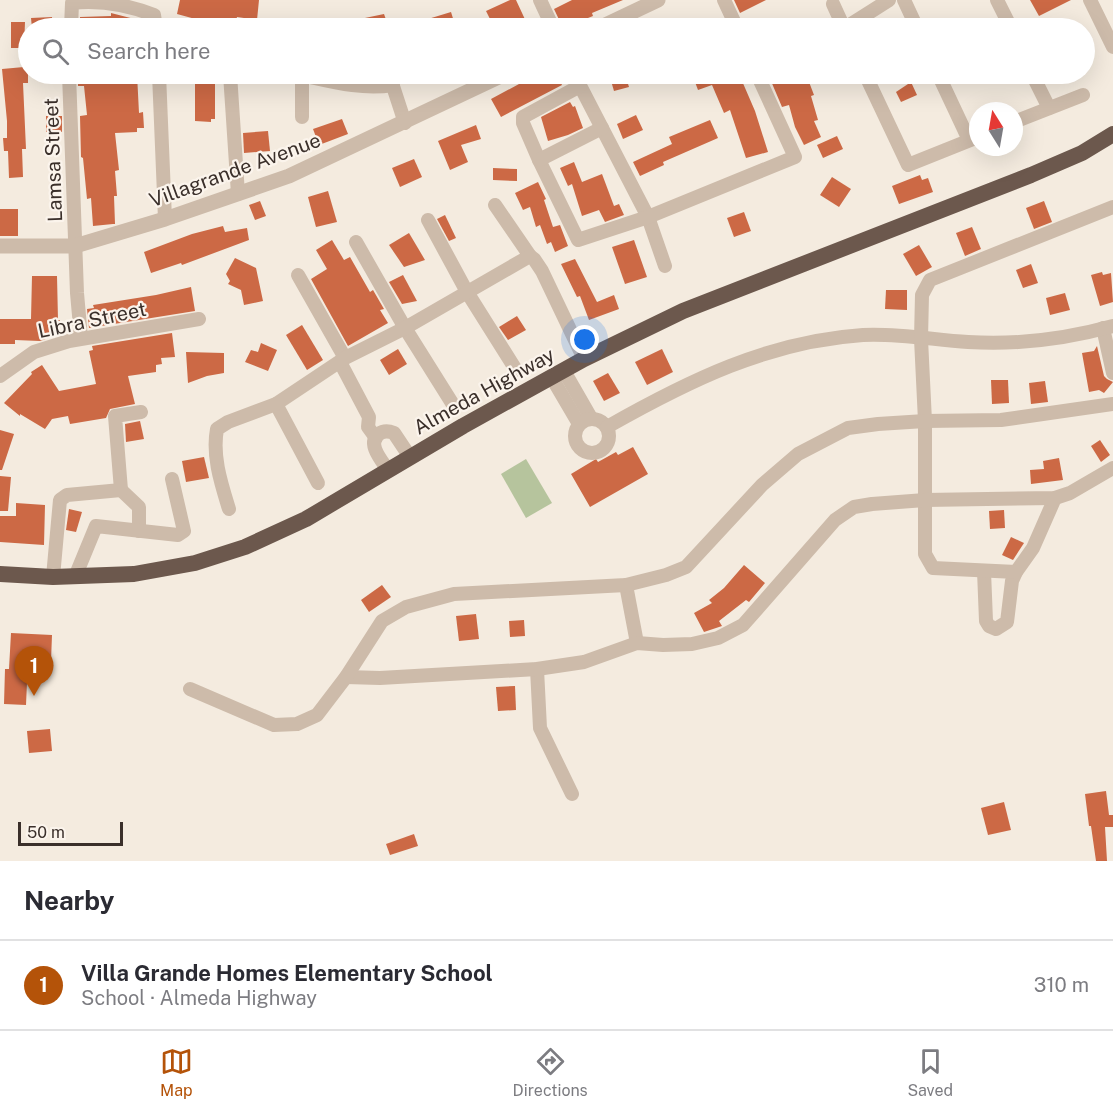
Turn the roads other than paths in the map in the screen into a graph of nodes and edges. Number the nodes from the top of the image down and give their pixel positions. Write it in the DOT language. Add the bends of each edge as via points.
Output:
graph roads {
  1 [pos="540,0"];
  2 [pos="658,0"];
  3 [pos="724,0"];
  4 [pos="889,0"];
  5 [pos="904,0"];
  6 [pos="997,0"];
  7 [pos="1090,0"];
  8 [pos="128,3"];
  9 [pos="833,4"];
  10 [pos="71,18"];
  11 [pos="154,18"];
  12 [pos="548,18"];
  13 [pos="620,18"];
  14 [pos="732,18"];
  15 [pos="840,18"];
  16 [pos="861,18"];
  17 [pos="912,18"];
  18 [pos="1006,18"];
  19 [pos="1113,47"];
  20 [pos="69,84"];
  21 [pos="159,84"];
  22 [pos="231,84"];
  23 [pos="300,84"];
  24 [pos="340,84"];
  25 [pos="383,84"];
  26 [pos="393,84"];
  27 [pos="485,84"];
  28 [pos="571,84"];
  29 [pos="579,84"];
  30 [pos="762,84"];
  31 [pos="871,84"];
  32 [pos="944,84"];
  33 [pos="1037,84"];
  34 [pos="1083,95"];
  35 [pos="1049,108"];
  36 [pos="302,117"];
  37 [pos="1023,118"];
  38 [pos="405,123"];
  39 [pos="602,128"];
  40 [pos="969,130"];
  41 [pos="1113,134"];
  42 [pos="969,141"];
  43 [pos="539,160"];
  44 [pos="238,194"];
  45 [pos="495,205"];
  46 [pos="1113,207"];
  47 [pos="648,217"];
  48 [pos="165,219"];
  49 [pos="428,220"];
  50 [pos="356,242"];
  51 [pos="0,246"];
  52 [pos="75,246"];
  53 [pos="530,256"];
  54 [pos="665,266"];
  55 [pos="298,275"];
  56 [pos="467,292"];
  57 [pos="199,319"];
  58 [pos="1108,327"];
  59 [pos="405,328"];
  60 [pos="81,339"];
  61 [pos="921,339"];
  62 [pos="584,359"];
  63 [pos="342,360"];
  64 [pos="516,370"];
  65 [pos="1113,373"];
  66 [pos="0,376"];
  67 [pos="562,382"];
  68 [pos="452,403"];
  69 [pos="276,404"];
  70 [pos="1113,404"];
  71 [pos="141,412"];
  72 [pos="585,421"];
  73 [pos="925,421"];
  74 [pos="607,426"];
  75 [pos="380,434"];
  76 [pos="410,457"];
  77 [pos="1113,468"];
  78 [pos="388,470"];
  79 [pos="172,479"];
  80 [pos="318,483"];
  81 [pos="121,490"];
  82 [pos="1055,498"];
  83 [pos="925,500"];
  84 [pos="229,509"];
  85 [pos="139,531"];
  86 [pos="984,571"];
  87 [pos="1016,572"];
  88 [pos="0,574"];
  89 [pos="53,577"];
  90 [pos="75,577"];
  91 [pos="626,585"];
  92 [pos="637,643"];
  93 [pos="537,669"];
  94 [pos="346,677"];
  95 [pos="190,689"];
  96 [pos="572,794"];
  1 -- 12 [label="street"];
  2 -- 13 [label="street"];
  3 -- 14 [label="street"];
  4 -- 16 [label="street"];
  5 -- 17 [label="street"];
  6 -- 18 [label="street"];
  7 -- 19 [label="street"];
  8 -- 10 [label="street" via="72,3"];
  8 -- 11 [label="street"];
  9 -- 15 [label="street"];
  20 -- 52 [label="street, Lamsa Street"];
  21 -- 48 [label="street"];
  22 -- 44 [label="street"];
  23 -- 36 [label="street"];
  24 -- 25 [label="street" via="377,88"];
  26 -- 38 [label="street"];
  27 -- 38 [label="street, Villagrande Avenue"];
  28 -- 43 [label="street" via="523,117"];
  29 -- 39 [label="street"];
  30 -- 47 [label="street" via="795,157"];
  31 -- 42 [label="street" via="908,165"];
  32 -- 40 [label="street"];
  33 -- 35 [label="street"];
  34 -- 35 [label="street"];
  35 -- 37 [label="street"];
  38 -- 44 [label="street, Villagrande Avenue" via="289,176"];
  39 -- 43 [label="street"];
  39 -- 47 [label="street"];
  41 -- 62 [label="highway, Almeda Highway" via="1082,153 1031,175 683,311"];
  43 -- 47 [label="street" via="578,240"];
  44 -- 48 [label="street, Villagrande Avenue"];
  45 -- 53 [label="street"];
  46 -- 61 [label="street" via="930,280 922,296"];
  47 -- 54 [label="street"];
  48 -- 52 [label="street, Villagrande Avenue"];
  49 -- 56 [label="street"];
  50 -- 59 [label="street"];
  51 -- 52 [label="street, Villagrande Avenue"];
  52 -- 60 [label="street, Lamsa Street"];
  53 -- 56 [label="street"];
  53 -- 62 [label="street" via="542,271"];
  55 -- 63 [label="street"];
  56 -- 59 [label="street"];
  56 -- 64 [label="street"];
  57 -- 60 [label="street, Libra Street"];
  58 -- 61 [label="street" via="1018,343"];
  58 -- 65 [label="street"];
  59 -- 63 [label="street"];
  59 -- 68 [label="street"];
  60 -- 66 [label="street, Libra Street" via="34,352"];
  61 -- 73 [label="street"];
  61 -- 74 [label="street" via="864,335 799,343 759,354 707,375"];
  62 -- 67 [label="highway, Almeda Highway"];
  63 -- 69 [label="street"];
  63 -- 75 [label="street" via="369,417 378,420"];
  67 -- 72 [label="street"];
  67 -- 76 [label="highway, Almeda Highway"];
  69 -- 80 [label="street"];
  69 -- 84 [label="street" via="217,429 214,444"];
  70 -- 73 [label="street" via="1001,420"];
  71 -- 81 [label="street" via="115,416"];
  72 -- 74 [label="street" via="597,419"];
  72 -- 74 [label="street" via="574,436 579,448 590,453 607,445"];
  73 -- 83 [label="street"];
  73 -- 91 [label="street" via="848,428 823,440 798,454 762,485 686,567"];
  75 -- 76 [label="street" via="390,432 397,436"];
  75 -- 78 [label="street" via="375,449"];
  76 -- 78 [label="highway, Almeda Highway"];
  77 -- 82 [label="street"];
  78 -- 90 [label="highway, Almeda Highway" via="306,519 245,547 195,563 134,574"];
  79 -- 85 [label="street" via="184,531 178,535"];
  81 -- 85 [label="street" via="139,507"];
  81 -- 89 [label="street" via="67,495 60,500"];
  82 -- 83 [label="street"];
  82 -- 87 [label="street" via="1033,548"];
  83 -- 86 [label="street" via="925,554 933,568"];
  83 -- 92 [label="street" via="854,507 836,520 743,625 718,638 692,644"];
  85 -- 90 [label="street" via="96,526"];
  86 -- 87 [label="street"];
  86 -- 87 [label="street" via="986,621 996,628 1007,622"];
  88 -- 89 [label="highway, Almeda Highway"];
  89 -- 90 [label="highway, Almeda Highway"];
  91 -- 92 [label="street"];
  91 -- 94 [label="street" via="454,594 406,607 382,621"];
  92 -- 93 [label="street" via="584,662"];
  93 -- 94 [label="street"];
  93 -- 96 [label="street" via="540,728"];
  94 -- 95 [label="street" via="317,715 297,724 274,725"];
}
